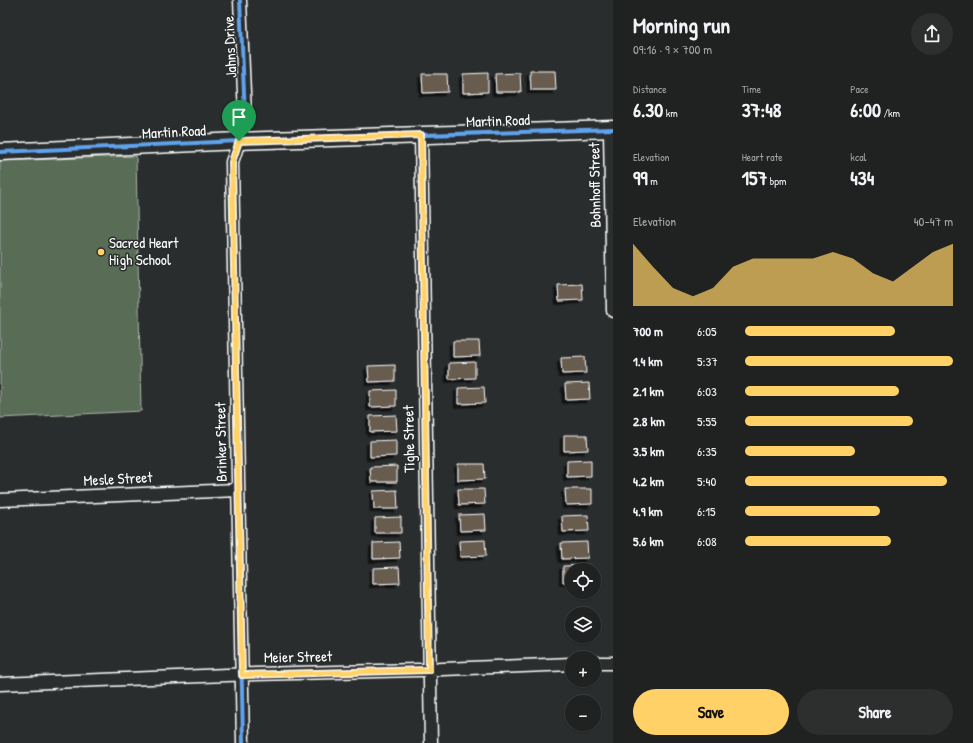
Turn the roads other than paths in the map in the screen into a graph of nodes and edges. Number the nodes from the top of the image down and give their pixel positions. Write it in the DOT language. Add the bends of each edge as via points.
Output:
graph roads {
  1 [pos="240,0"];
  2 [pos="612,129"];
  3 [pos="421,135"];
  4 [pos="239,141"];
  5 [pos="4,151"];
  6 [pos="613,311"];
  7 [pos="238,490"];
  8 [pos="0,500"];
  9 [pos="601,663"];
  10 [pos="613,663"];
  11 [pos="565,664"];
  12 [pos="429,670"];
  13 [pos="242,675"];
  14 [pos="0,684"];
  15 [pos="243,743"];
  16 [pos="431,743"];
  1 -- 4 [label="street, Jahns Drive" via="245,116"];
  2 -- 3 [label="street, Martin Road"];
  2 -- 6 [label="street, Bohnhoff Street"];
  3 -- 4 [label="street, Martin Road"];
  3 -- 12 [label="street, Tighe Street"];
  4 -- 5 [label="street, Martin Road"];
  4 -- 7 [label="street, Brinker Street" via="232,162"];
  7 -- 8 [label="street, Mesle Street"];
  7 -- 13 [label="street, Brinker Street"];
  9 -- 10 [label="street"];
  11 -- 12 [label="street, Meier Street"];
  12 -- 13 [label="street, Meier Street"];
  12 -- 16 [label="street, Tighe Street"];
  13 -- 14 [label="street, Meier Street"];
  13 -- 15 [label="street, Brinker Street"];
}
